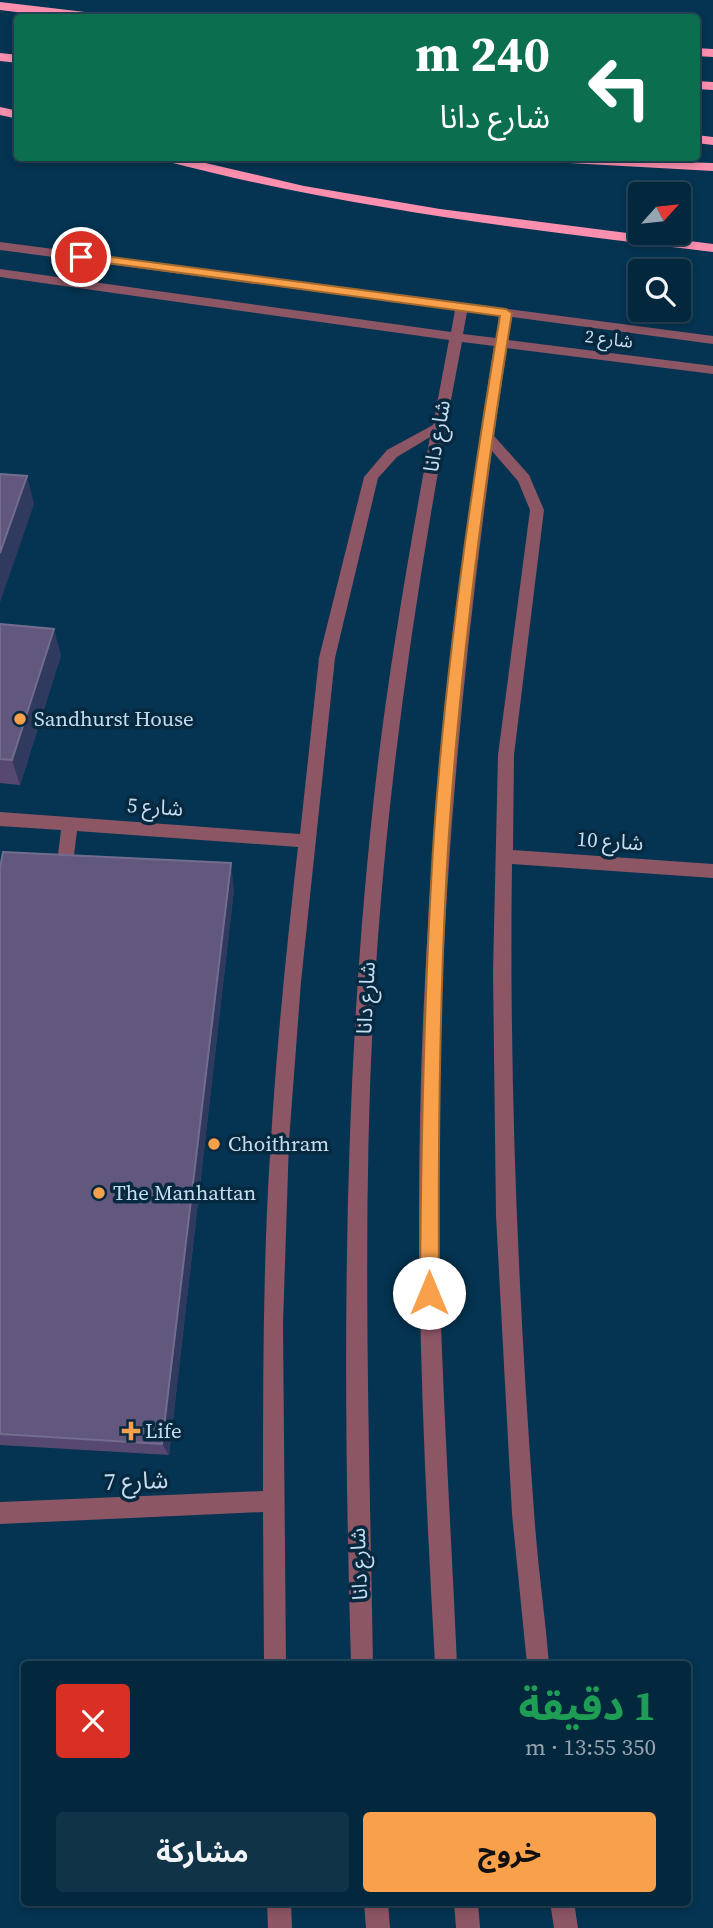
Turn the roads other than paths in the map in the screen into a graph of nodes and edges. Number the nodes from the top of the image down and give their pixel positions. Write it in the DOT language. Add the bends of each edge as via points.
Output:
graph roads {
  1 [pos="0,6"];
  2 [pos="68,14"];
  3 [pos="182,161"];
  4 [pos="588,161"];
  5 [pos="713,167"];
  6 [pos="0,246"];
  7 [pos="713,248"];
  8 [pos="0,273"];
  9 [pos="24,277"];
  10 [pos="0,286"];
  11 [pos="461,306"];
  12 [pos="506,313"];
  13 [pos="456,337"];
  14 [pos="713,340"];
  15 [pos="501,343"];
  16 [pos="713,370"];
  17 [pos="438,428"];
  18 [pos="486,436"];
  19 [pos="0,819"];
  20 [pos="70,824"];
  21 [pos="308,841"];
  22 [pos="504,856"];
  23 [pos="713,871"];
  24 [pos="63,880"];
  25 [pos="274,1501"];
  26 [pos="0,1513"];
  27 [pos="275,1661"];
  28 [pos="362,1661"];
  29 [pos="446,1661"];
  30 [pos="538,1661"];
  31 [pos="279,1906"];
  32 [pos="376,1906"];
  33 [pos="466,1906"];
  34 [pos="563,1906"];
  35 [pos="280,1928"];
  36 [pos="378,1928"];
  37 [pos="468,1928"];
  38 [pos="566,1928"];
  1 -- 2 [label="highway"];
  3 -- 7 [label="highway" via="367,202"];
  4 -- 5 [label="highway"];
  6 -- 11 [label="street"];
  8 -- 9 [label="street"];
  9 -- 10 [label="street"];
  9 -- 13 [label="street"];
  11 -- 12 [label="street"];
  11 -- 13 [label="street, شارع دانا"];
  12 -- 14 [label="street, شارع 2"];
  12 -- 15 [label="street"];
  13 -- 15 [label="street"];
  13 -- 17 [label="street, شارع دانا"];
  15 -- 16 [label="street, شارع 2"];
  15 -- 18 [label="street"];
  17 -- 21 [label="street" via="396,449 371,477 327,658"];
  17 -- 28 [label="street, شارع دانا" via="391,713 367,989 355,1303"];
  18 -- 22 [label="street" via="524,477 537,510 506,755"];
  18 -- 29 [label="street" via="452,713 440,860 431,1078 429,1293"];
  19 -- 20 [label="street, شارع 5"];
  20 -- 21 [label="street, شارع 5"];
  20 -- 24 [label="street"];
  21 -- 25 [label="street" via="280,1141"];
  22 -- 23 [label="street, شارع 10"];
  22 -- 30 [label="street" via="506,1216 523,1514"];
  25 -- 26 [label="street, شارع 7"];
  25 -- 27 [label="street"];
  31 -- 35 [label="street"];
  32 -- 36 [label="street"];
  33 -- 37 [label="street"];
  34 -- 38 [label="street"];
}
